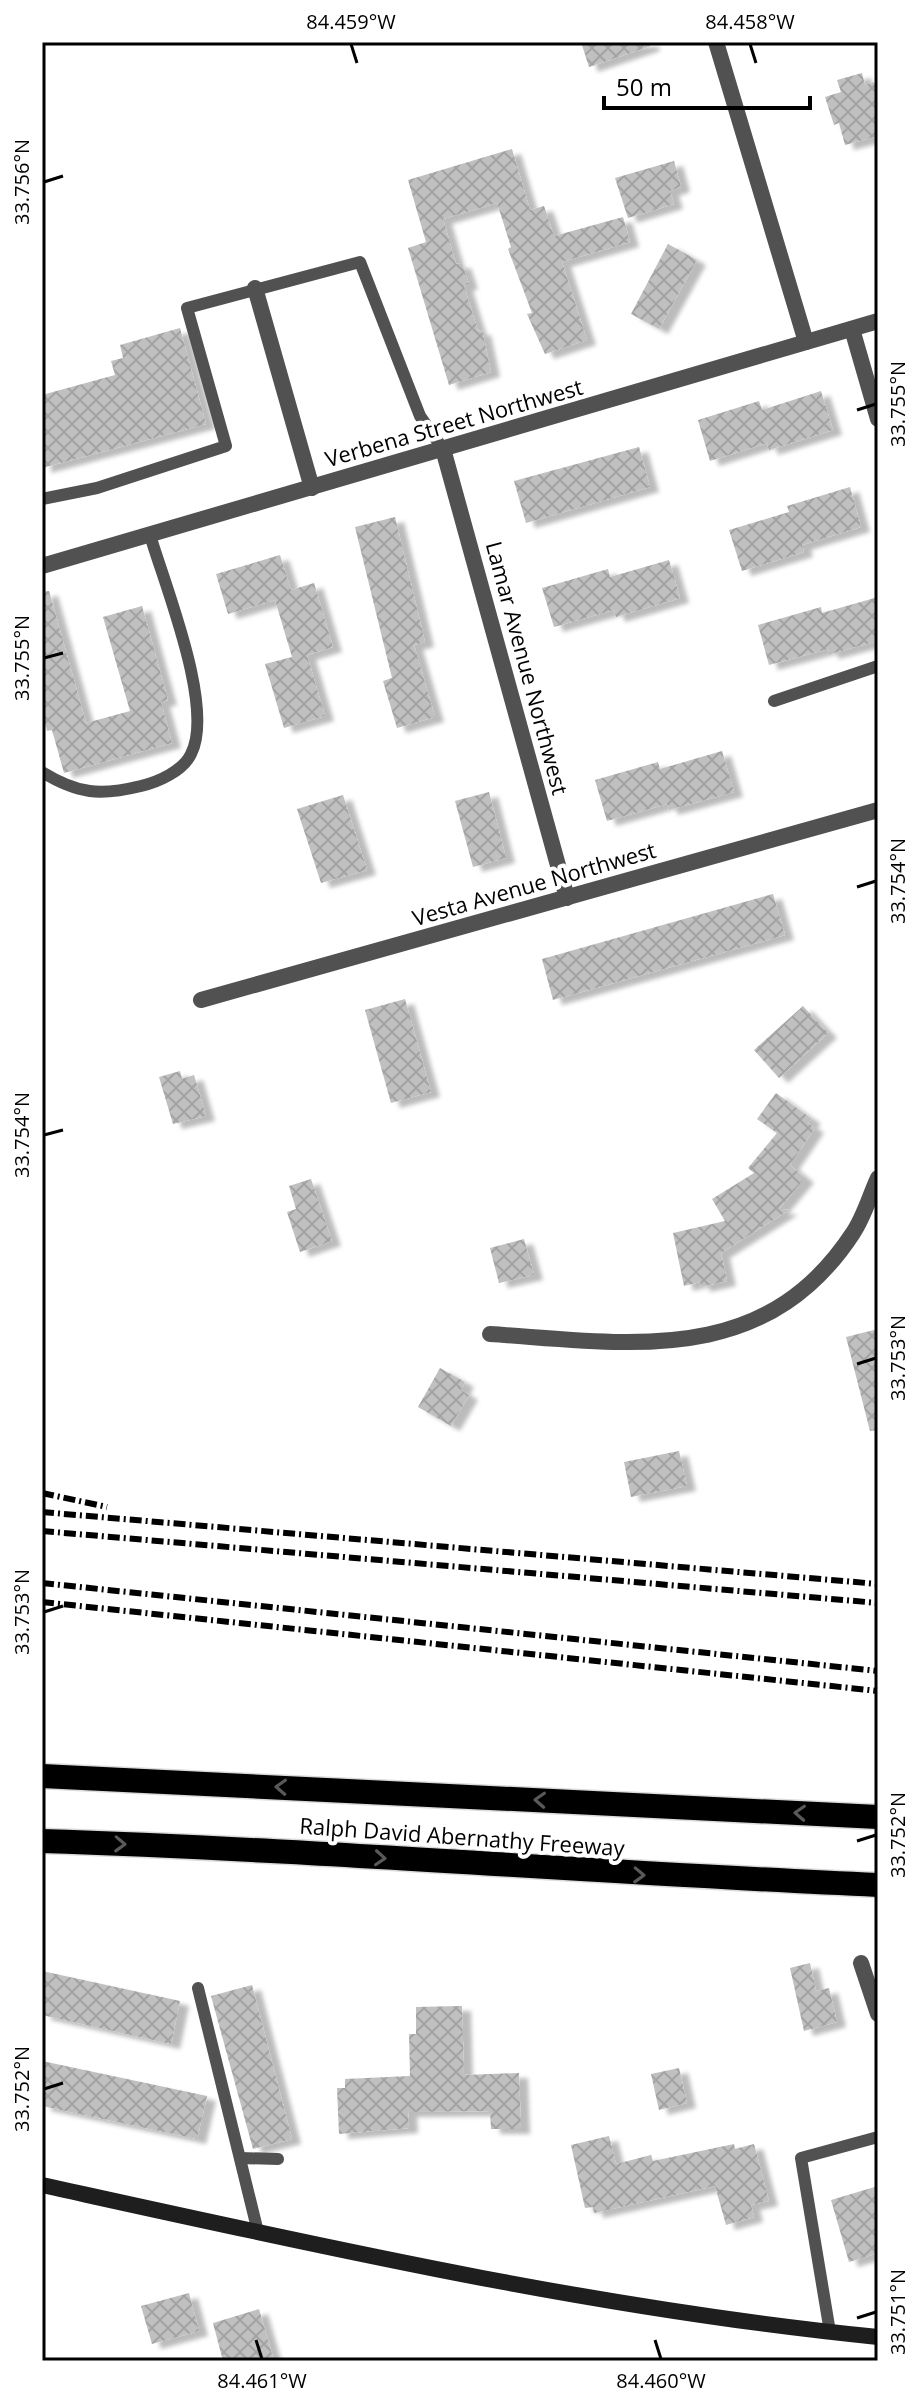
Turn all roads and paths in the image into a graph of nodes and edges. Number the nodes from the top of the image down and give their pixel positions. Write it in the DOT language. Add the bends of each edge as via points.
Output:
graph roads {
  1 [pos="716,42"];
  2 [pos="255,288"];
  3 [pos="878,321"];
  4 [pos="852,329"];
  5 [pos="806,342"];
  6 [pos="878,419"];
  7 [pos="443,449"];
  8 [pos="312,488"];
  9 [pos="42,499"];
  10 [pos="150,535"];
  11 [pos="42,566"];
  12 [pos="878,666"];
  13 [pos="774,701"];
  14 [pos="42,772"];
  15 [pos="878,810"];
  16 [pos="567,898"];
  17 [pos="201,1000"];
  18 [pos="878,1178"];
  19 [pos="490,1334"];
  20 [pos="42,1776"];
  21 [pos="878,1817"];
  22 [pos="42,1841"];
  23 [pos="878,1885"];
  24 [pos="861,1963"];
  25 [pos="198,1988"];
  26 [pos="878,2014"];
  27 [pos="878,2137"];
  28 [pos="240,2158"];
  29 [pos="278,2159"];
  30 [pos="42,2185"];
  31 [pos="258,2232"];
  32 [pos="830,2332"];
  33 [pos="878,2337"];
  1 -- 5 [label="street"];
  2 -- 7 [label="lane" via="360,262 420,416"];
  2 -- 8 [label="street"];
  2 -- 9 [label="lane" via="187,308 226,446 97,488"];
  3 -- 4 [label="street, Verbena Street Northwest"];
  4 -- 5 [label="street, Verbena Street Northwest"];
  4 -- 6 [label="street"];
  5 -- 7 [label="street, Verbena Street Northwest"];
  7 -- 8 [label="street, Verbena Street Northwest"];
  7 -- 16 [label="street, Lamar Avenue Northwest"];
  8 -- 10 [label="street, Verbena Street Northwest"];
  10 -- 11 [label="street, Verbena Street Northwest"];
  10 -- 14 [label="lane" via="200,711 192,754 179,770 142,786 87,794"];
  12 -- 13 [label="lane"];
  15 -- 16 [label="street, Vesta Avenue Northwest"];
  16 -- 17 [label="street, Vesta Avenue Northwest"];
  18 -- 19 [label="street" via="854,1232 813,1282 760,1319 699,1339 635,1343"];
  21 -- 20 [label="highway, Ralph David Abernathy Freeway, one-way"];
  22 -- 23 [label="highway, Ralph David Abernathy Freeway, one-way"];
  24 -- 26 [label="street"];
  25 -- 28 [label="lane"];
  27 -- 32 [label="lane" via="801,2158"];
  28 -- 29 [label="lane"];
  28 -- 31 [label="lane"];
  30 -- 31 [label="main road"];
  31 -- 32 [label="main road" via="591,2300"];
  32 -- 33 [label="main road"];
}
